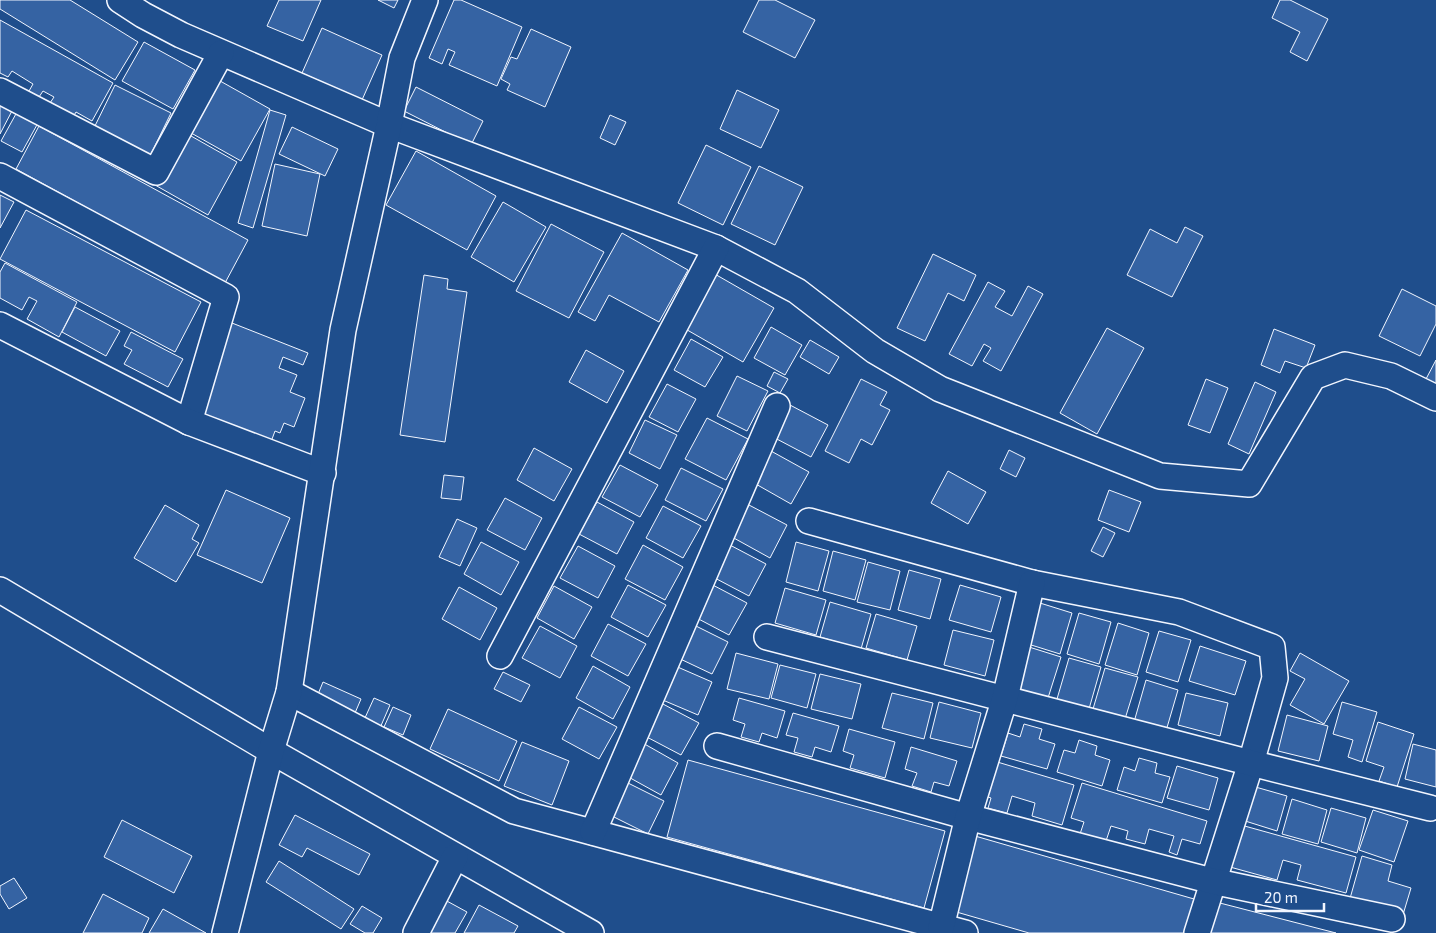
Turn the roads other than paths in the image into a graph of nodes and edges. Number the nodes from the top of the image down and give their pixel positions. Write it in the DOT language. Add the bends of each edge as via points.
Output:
graph roads {
  1 [pos="120,0"];
  2 [pos="425,0"];
  3 [pos="220,53"];
  4 [pos="0,92"];
  5 [pos="389,125"];
  6 [pos="0,176"];
  7 [pos="716,248"];
  8 [pos="0,325"];
  9 [pos="1436,398"];
  10 [pos="777,406"];
  11 [pos="189,422"];
  12 [pos="323,473"];
  13 [pos="809,522"];
  14 [pos="1032,582"];
  15 [pos="0,590"];
  16 [pos="767,637"];
  17 [pos="500,656"];
  18 [pos="288,692"];
  19 [pos="1005,698"];
  20 [pos="717,746"];
  21 [pos="271,751"];
  22 [pos="1250,763"];
  23 [pos="1430,808"];
  24 [pos="968,817"];
  25 [pos="593,832"];
  26 [pos="455,857"];
  27 [pos="1212,881"];
  28 [pos="1392,919"];
  29 [pos="941,927"];
  30 [pos="225,933"];
  31 [pos="416,933"];
  32 [pos="591,933"];
  33 [pos="965,933"];
  34 [pos="1197,933"];
  1 -- 3 [label="street"];
  2 -- 5 [label="street" via="402,58"];
  3 -- 4 [label="street" via="156,172"];
  3 -- 5 [label="street"];
  5 -- 7 [label="street"];
  5 -- 12 [label="street" via="343,330"];
  6 -- 11 [label="street" via="226,297"];
  7 -- 9 [label="street" via="797,291 875,351 940,389 1160,476 1249,484 1313,377 1345,365 1392,376"];
  7 -- 17 [label="street"];
  8 -- 11 [label="street"];
  10 -- 25 [label="street"];
  11 -- 12 [label="street"];
  12 -- 18 [label="street"];
  13 -- 14 [label="street"];
  14 -- 19 [label="street"];
  14 -- 22 [label="street" via="1179,612 1272,647 1275,678"];
  15 -- 21 [label="street"];
  16 -- 19 [label="street"];
  18 -- 21 [label="street"];
  18 -- 25 [label="street" via="514,811"];
  19 -- 22 [label="street"];
  19 -- 24 [label="street"];
  20 -- 24 [label="street"];
  21 -- 26 [label="street"];
  21 -- 30 [label="street"];
  22 -- 23 [label="street"];
  22 -- 27 [label="street"];
  24 -- 27 [label="street"];
  24 -- 29 [label="street"];
  25 -- 29 [label="street"];
  26 -- 31 [label="street"];
  26 -- 32 [label="street"];
  27 -- 28 [label="street"];
  27 -- 34 [label="street"];
  29 -- 33 [label="street"];
}
